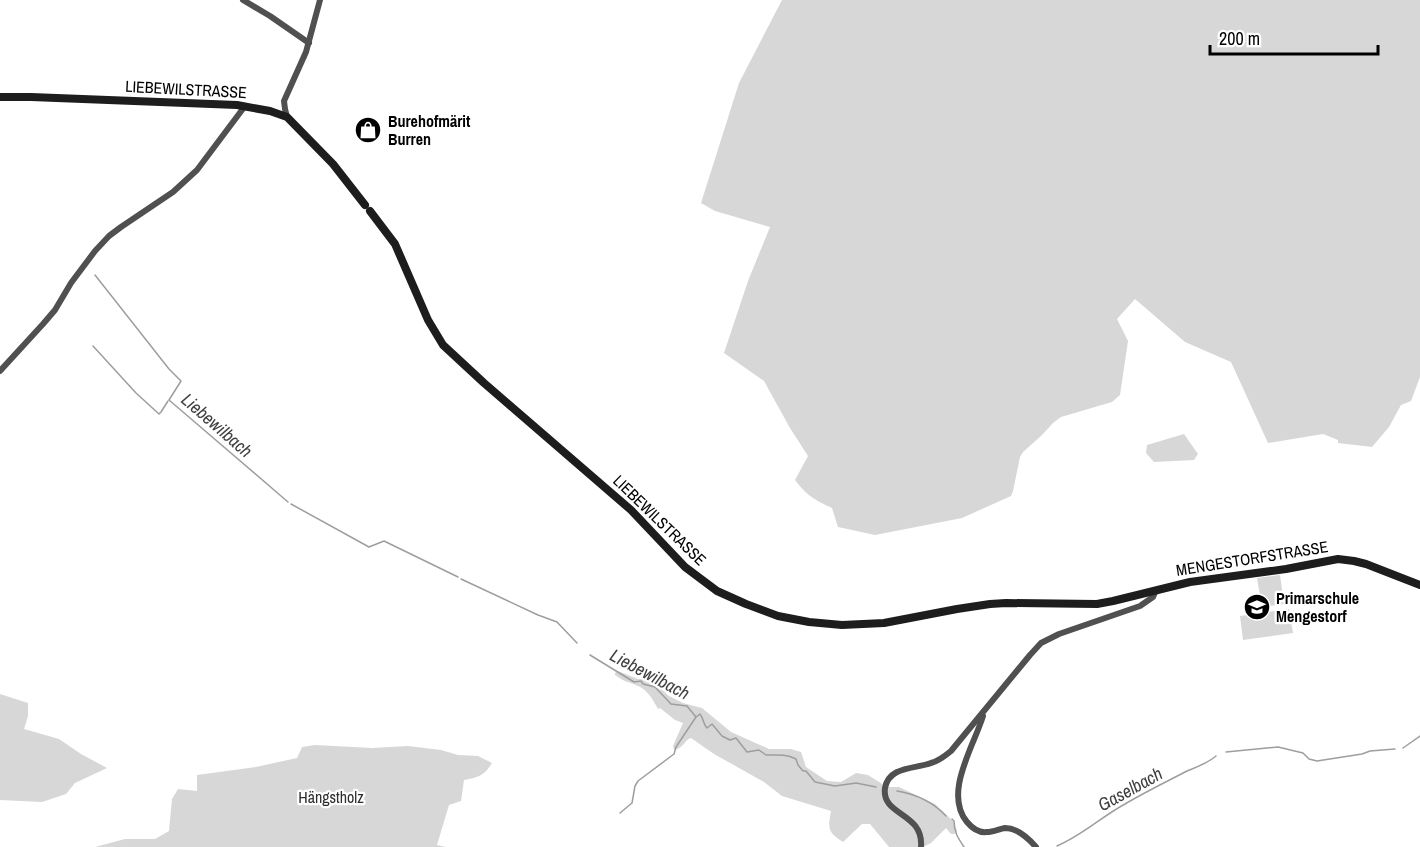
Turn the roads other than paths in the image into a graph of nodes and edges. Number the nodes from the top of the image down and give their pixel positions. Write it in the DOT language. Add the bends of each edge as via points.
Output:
graph roads {
  1 [pos="243,0"];
  2 [pos="320,0"];
  3 [pos="309,43"];
  4 [pos="0,97"];
  5 [pos="284,101"];
  6 [pos="245,106"];
  7 [pos="270,111"];
  8 [pos="287,117"];
  9 [pos="0,371"];
  10 [pos="1418,582"];
  11 [pos="1156,590"];
  12 [pos="984,712"];
  13 [pos="921,847"];
  14 [pos="1036,847"];
  1 -- 3 [label="street"];
  2 -- 3 [label="street"];
  3 -- 5 [label="street"];
  4 -- 6 [label="street, LIEBEWILSTRASSE"];
  5 -- 7 [label="street"];
  5 -- 8 [label="street"];
  6 -- 7 [label="street, LIEBEWILSTRASSE"];
  6 -- 9 [label="street" via="197,170 95,251 55,310"];
  7 -- 8 [label="street, LIEBEWILSTRASSE"];
  8 -- 11 [label="street, LIEBEWILSTRASSE" via="333,164 395,244 443,345 631,510 685,567 732,598 792,619 858,625 990,604 1098,604"];
  10 -- 11 [label="street, MENGESTORFSTRASSE" via="1342,559"];
  11 -- 12 [label="street" via="1140,606 1046,640"];
  12 -- 13 [label="street" via="946,756 900,770 887,782 887,800 917,826"];
  12 -- 14 [label="street" via="959,784 961,811 977,830 1013,829"];
}
